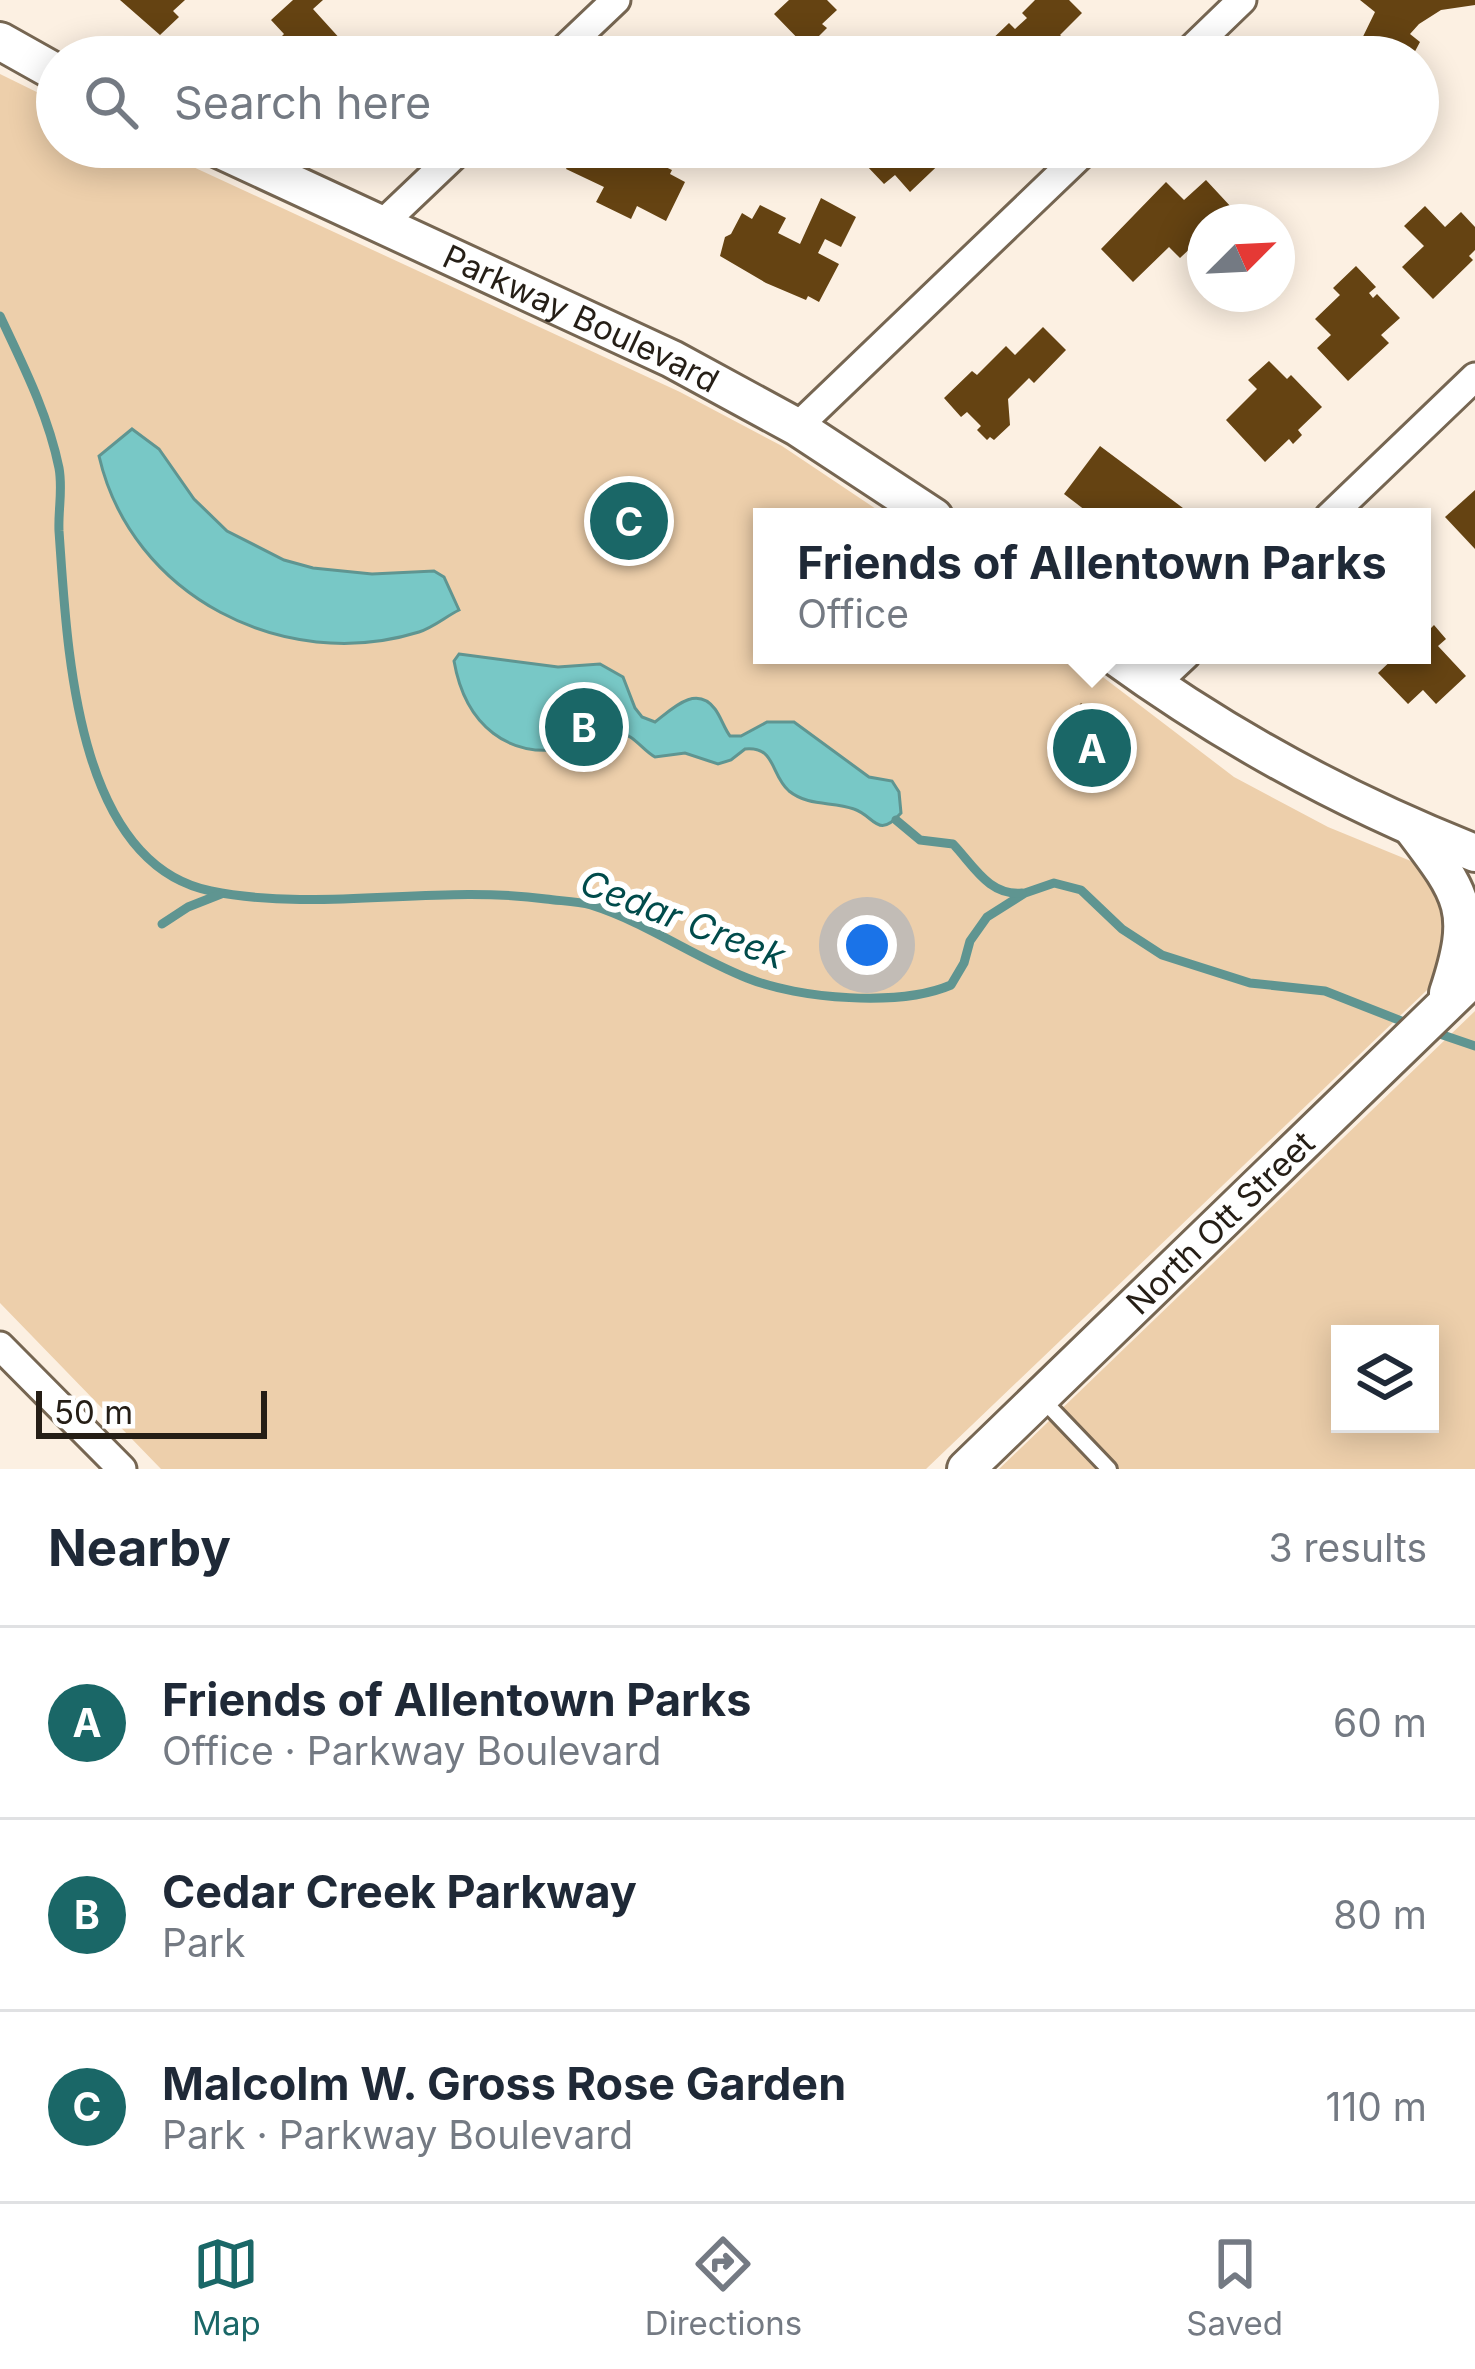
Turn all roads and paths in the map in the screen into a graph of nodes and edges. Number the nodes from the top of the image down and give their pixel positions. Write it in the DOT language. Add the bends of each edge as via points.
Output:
graph roads {
  1 [pos="616,0"];
  2 [pos="1242,0"];
  3 [pos="578,36"];
  4 [pos="1205,36"];
  5 [pos="0,41"];
  6 [pos="36,61"];
  7 [pos="260,168"];
  8 [pos="441,168"];
  9 [pos="1067,168"];
  10 [pos="382,224"];
  11 [pos="1475,377"];
  12 [pos="797,428"];
  13 [pos="920,508"];
  14 [pos="1338,508"];
  15 [pos="1125,664"];
  16 [pos="1176,664"];
  17 [pos="1154,685"];
  18 [pos="1413,828"];
  19 [pos="1475,853"];
  20 [pos="1475,976"];
  21 [pos="1442,1007"];
  22 [pos="0,1346"];
  23 [pos="1040,1398"];
  24 [pos="122,1469"];
  25 [pos="966,1469"];
  26 [pos="1109,1469"];
  1 -- 3 [label="street"];
  2 -- 4 [label="street"];
  5 -- 6 [label="street"];
  7 -- 10 [label="street, Parkway Boulevard"];
  8 -- 10 [label="street"];
  9 -- 12 [label="street"];
  10 -- 12 [label="street, Parkway Boulevard" via="672,359"];
  11 -- 14 [label="street"];
  12 -- 13 [label="street, Parkway Boulevard"];
  15 -- 17 [label="street"];
  16 -- 17 [label="street"];
  17 -- 18 [label="street" via="1280,764"];
  18 -- 19 [label="street"];
  18 -- 21 [label="street" via="1468,914 1466,956"];
  20 -- 21 [label="street, North Ott Street"];
  21 -- 23 [label="street, North Ott Street"];
  22 -- 24 [label="street"];
  23 -- 25 [label="street, North Ott Street"];
  23 -- 26 [label="lane"];
}
